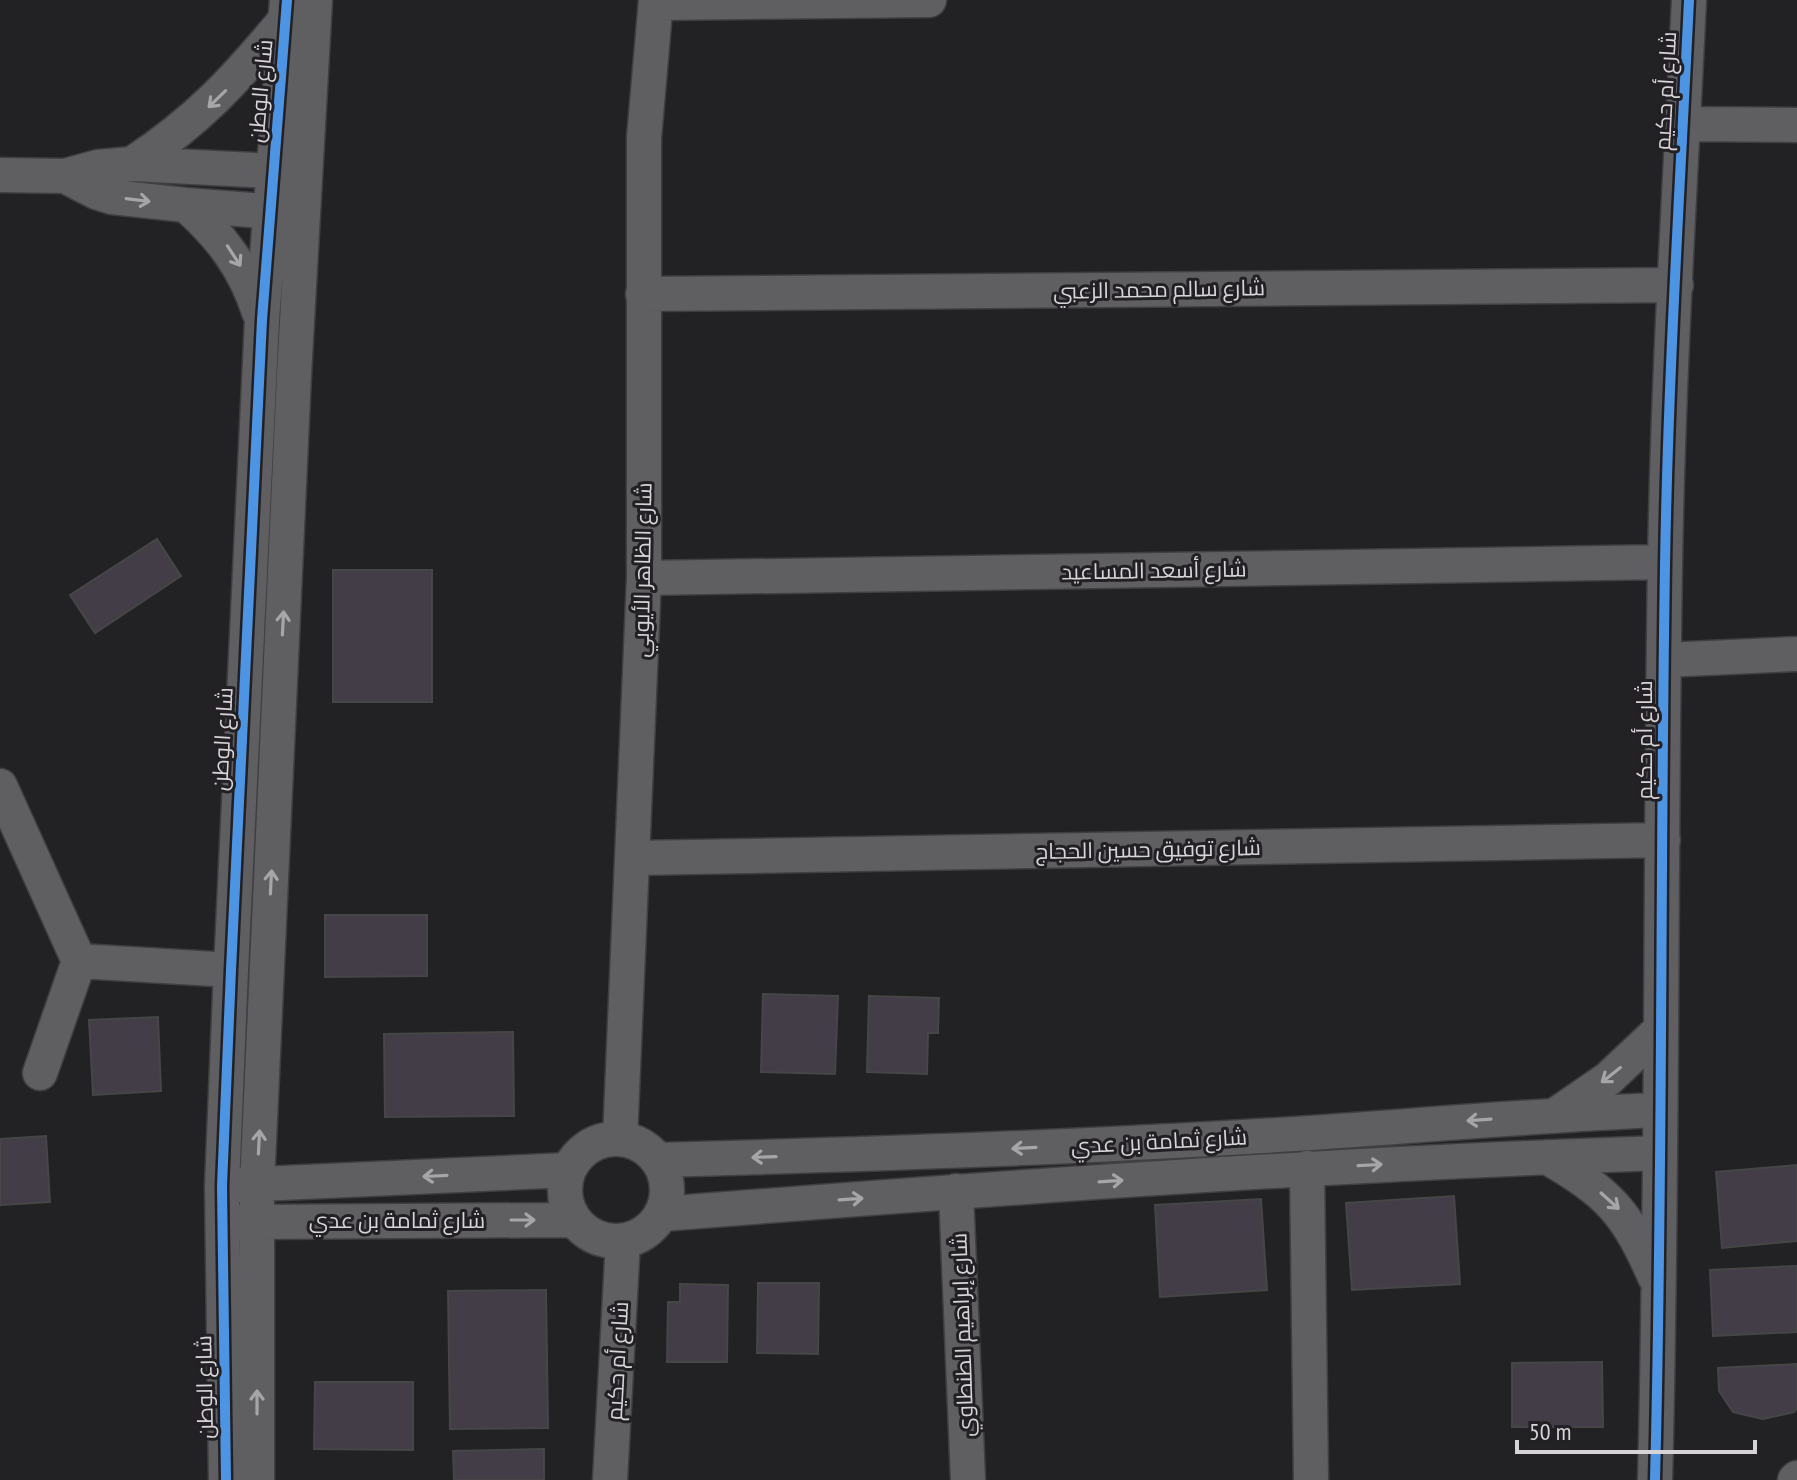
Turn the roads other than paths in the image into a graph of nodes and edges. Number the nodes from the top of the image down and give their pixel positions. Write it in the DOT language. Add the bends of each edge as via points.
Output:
graph roads {
  1 [pos="315,0"];
  2 [pos="929,0"];
  3 [pos="1689,0"];
  4 [pos="656,1"];
  5 [pos="287,10"];
  6 [pos="1683,124"];
  7 [pos="1797,125"];
  8 [pos="132,164"];
  9 [pos="272,172"];
  10 [pos="306,173"];
  11 [pos="65,176"];
  12 [pos="9,181"];
  13 [pos="186,205"];
  14 [pos="270,212"];
  15 [pos="304,213"];
  16 [pos="1676,285"];
  17 [pos="643,294"];
  18 [pos="262,320"];
  19 [pos="1665,562"];
  20 [pos="644,578"];
  21 [pos="1797,654"];
  22 [pos="1664,660"];
  23 [pos="0,786"];
  24 [pos="1663,840"];
  25 [pos="633,858"];
  26 [pos="79,961"];
  27 [pos="231,970"];
  28 [pos="1660,1030"];
  29 [pos="40,1073"];
  30 [pos="1659,1110"];
  31 [pos="1557,1114"];
  32 [pos="620,1139"];
  33 [pos="1660,1153"];
  34 [pos="1546,1157"];
  35 [pos="658,1160"];
  36 [pos="1307,1168"];
  37 [pos="569,1170"];
  38 [pos="257,1185"];
  39 [pos="222,1186"];
  40 [pos="956,1191"];
  41 [pos="662,1214"];
  42 [pos="257,1220"];
  43 [pos="573,1220"];
  44 [pos="221,1223"];
  45 [pos="623,1241"];
  46 [pos="1660,1288"];
  47 [pos="226,1480"];
  48 [pos="257,1480"];
  49 [pos="610,1480"];
  50 [pos="968,1480"];
  51 [pos="1311,1480"];
  52 [pos="1655,1480"];
  1 -- 10 [label="street"];
  2 -- 4 [label="street"];
  3 -- 6 [label="street, شارع أم حكيم"];
  4 -- 17 [label="street, شارع الظاهر الأيوبي" via="644,138"];
  5 -- 8 [label="street, one-way" via="230,86 200,115"];
  5 -- 9 [label="street, شارع الوطن"];
  6 -- 7 [label="street"];
  6 -- 16 [label="street, شارع أم حكيم"];
  8 -- 9 [label="street"];
  8 -- 11 [label="street"];
  9 -- 10 [label="street"];
  9 -- 14 [label="street, شارع الوطن"];
  10 -- 15 [label="street"];
  11 -- 12 [label="street"];
  11 -- 13 [label="street, one-way" via="112,197"];
  13 -- 14 [label="street"];
  13 -- 18 [label="street, one-way" via="226,245"];
  14 -- 15 [label="street"];
  14 -- 18 [label="street, شارع الوطن"];
  38 -- 15 [label="street, one-way"];
  16 -- 17 [label="street, شارع سالم محمد الزعبي"];
  16 -- 19 [label="street, شارع أم حكيم"];
  17 -- 20 [label="street, شارع الظاهر الأيوبي"];
  18 -- 27 [label="street, شارع الوطن"];
  19 -- 20 [label="street, شارع أسعد المساعيد"];
  19 -- 22 [label="street, شارع أم حكيم"];
  20 -- 25 [label="street, شارع الظاهر الأيوبي"];
  21 -- 22 [label="street"];
  22 -- 24 [label="street, شارع أم حكيم"];
  23 -- 26 [label="street"];
  24 -- 25 [label="street, شارع توفيق حسين الحجاج"];
  24 -- 28 [label="street, شارع أم حكيم"];
  25 -- 32 [label="street, شارع الظاهر الأيوبي"];
  26 -- 27 [label="street"];
  26 -- 29 [label="street"];
  27 -- 39 [label="street, شارع الوطن"];
  28 -- 30 [label="street, شارع أم حكيم"];
  28 -- 31 [label="street, one-way" via="1618,1070"];
  30 -- 31 [label="street, شارع ثمامة بن عدي"];
  30 -- 33 [label="street, شارع أم حكيم"];
  31 -- 35 [label="street, شارع ثمامة بن عدي, one-way" via="948,1152"];
  32 -- 35 [label="street" via="641,1145"];
  32 -- 37 [label="street" via="581,1152"];
  33 -- 34 [label="street, شارع ثمامة بن عدي"];
  33 -- 46 [label="street, شارع أم حكيم"];
  36 -- 34 [label="street, شارع ثمامة بن عدي, one-way"];
  34 -- 46 [label="street, one-way" via="1585,1179 1619,1210 1638,1237"];
  35 -- 41 [label="street" via="668,1196"];
  40 -- 36 [label="street, شارع ثمامة بن عدي, one-way"];
  36 -- 51 [label="street"];
  37 -- 38 [label="street, شارع ثمامة بن عدي, one-way"];
  37 -- 43 [label="street" via="565,1195"];
  38 -- 39 [label="street, شارع ثمامة بن عدي"];
  38 -- 42 [label="street"];
  39 -- 44 [label="street, شارع الوطن"];
  41 -- 40 [label="street, شارع ثمامة بن عدي, one-way"];
  40 -- 50 [label="street, شارع إبراهيم الطنطاوي"];
  41 -- 45 [label="street" via="639,1236"];
  42 -- 43 [label="street, شارع ثمامة بن عدي, one-way"];
  42 -- 44 [label="street, شارع ثمامة بن عدي"];
  48 -- 42 [label="street, one-way"];
  43 -- 45 [label="street" via="604,1241"];
  44 -- 47 [label="street, شارع الوطن"];
  45 -- 49 [label="street, شارع أم حكيم"];
  46 -- 52 [label="street, شارع أم حكيم"];
}
